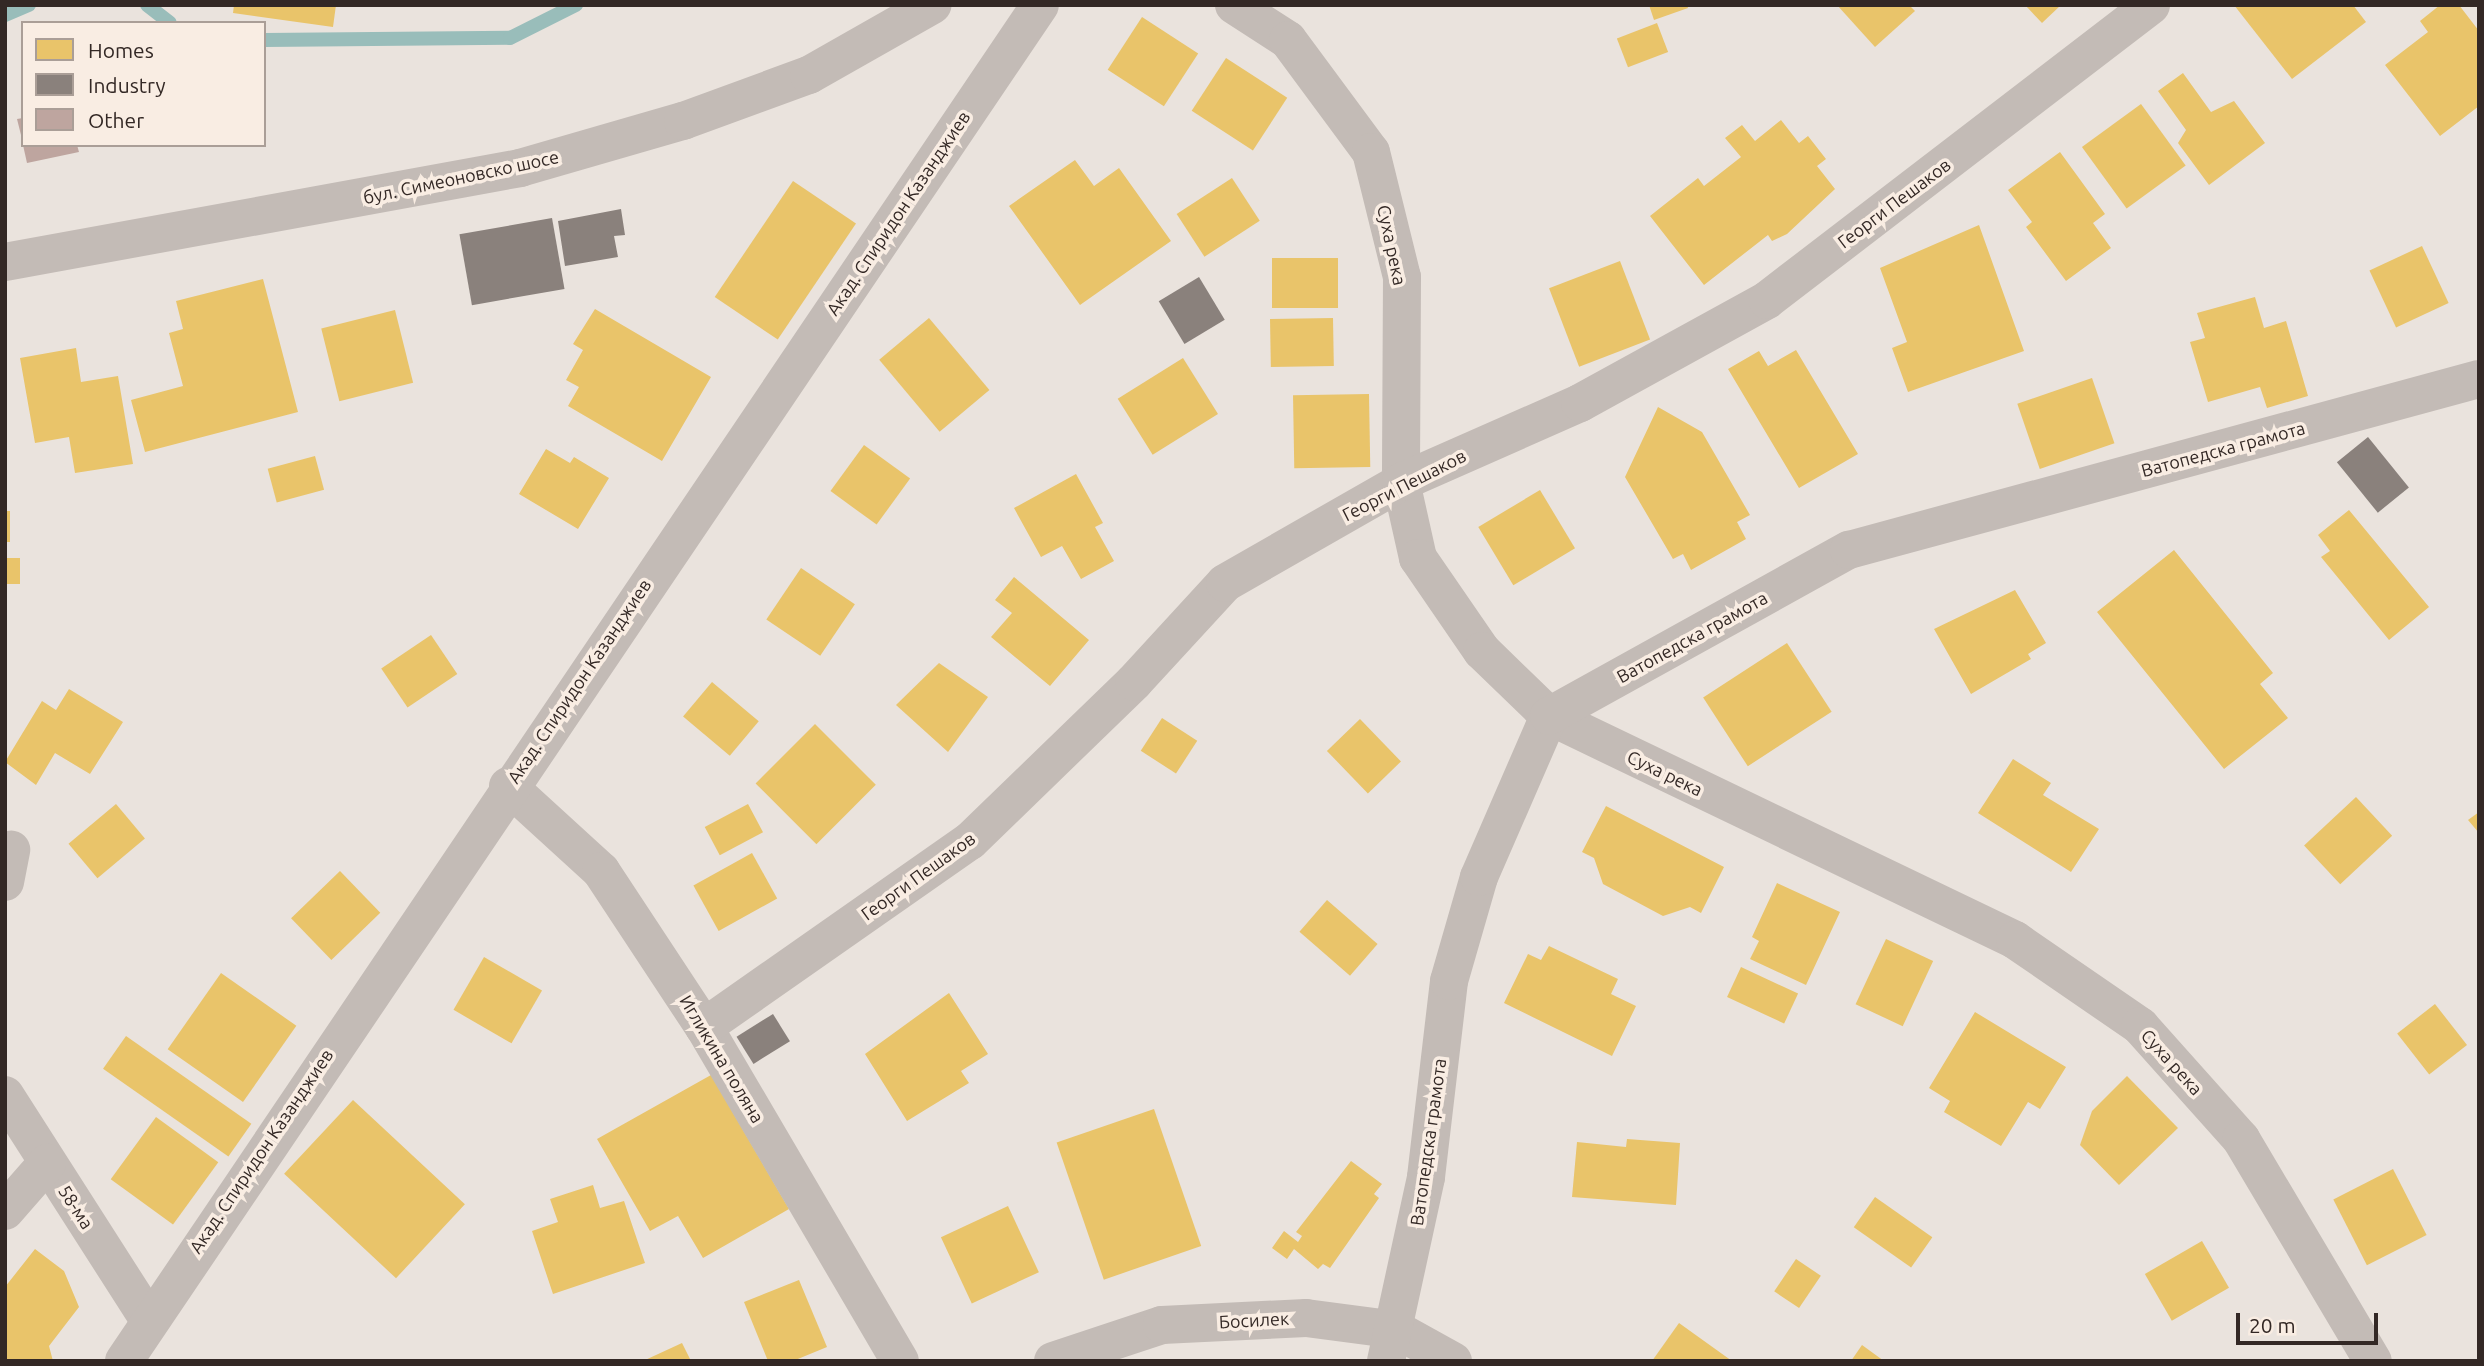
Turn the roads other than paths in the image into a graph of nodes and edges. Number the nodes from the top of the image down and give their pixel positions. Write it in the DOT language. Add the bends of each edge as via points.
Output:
graph roads {
  1 [pos="932,5"];
  2 [pos="1040,5"];
  3 [pos="1234,5"];
  4 [pos="2151,5"];
  5 [pos="5,262"];
  6 [pos="2479,379"];
  7 [pos="1401,482"];
  8 [pos="1549,716"];
  9 [pos="508,786"];
  10 [pos="704,1027"];
  11 [pos="5,1095"];
  12 [pos="47,1163"];
  13 [pos="5,1211"];
  14 [pos="148,1318"];
  15 [pos="1392,1345"];
  16 [pos="124,1361"];
  17 [pos="900,1361"];
  18 [pos="1053,1361"];
  19 [pos="1453,1361"];
  20 [pos="2373,1361"];
  1 -- 5 [label="street, бул. Симеоновско шосе" via="809,75 682,121 520,168"];
  2 -- 9 [label="street, Акад. Спиридон Казанджиев"];
  3 -- 7 [label="street, Суха река" via="1288,40 1371,152 1402,277"];
  4 -- 7 [label="street, Георги Пешаков" via="1767,300 1580,403"];
  6 -- 8 [label="street, Ватопедска грамота" via="1849,550"];
  7 -- 8 [label="street, Суха река" via="1418,558 1482,651"];
  7 -- 10 [label="street, Георги Пешаков" via="1225,583 1134,682 970,841"];
  8 -- 15 [label="street, Ватопедска грамота" via="1479,877 1449,981 1426,1177"];
  8 -- 20 [label="street, Суха река" via="2015,940 2140,1026 2241,1139"];
  9 -- 10 [label="street, Игликина поляна" via="601,871"];
  9 -- 14 [label="street, Акад. Спиридон Казанджиев"];
  10 -- 17 [label="street, Игликина поляна"];
  11 -- 12 [label="street, 58-ма"];
  12 -- 13 [label="street"];
  12 -- 14 [label="street, 58-ма"];
  14 -- 16 [label="street, Акад. Спиридон Казанджиев"];
  15 -- 18 [label="street, Босилек" via="1306,1318 1161,1325"];
  15 -- 19 [label="street, Босилек"];
}
